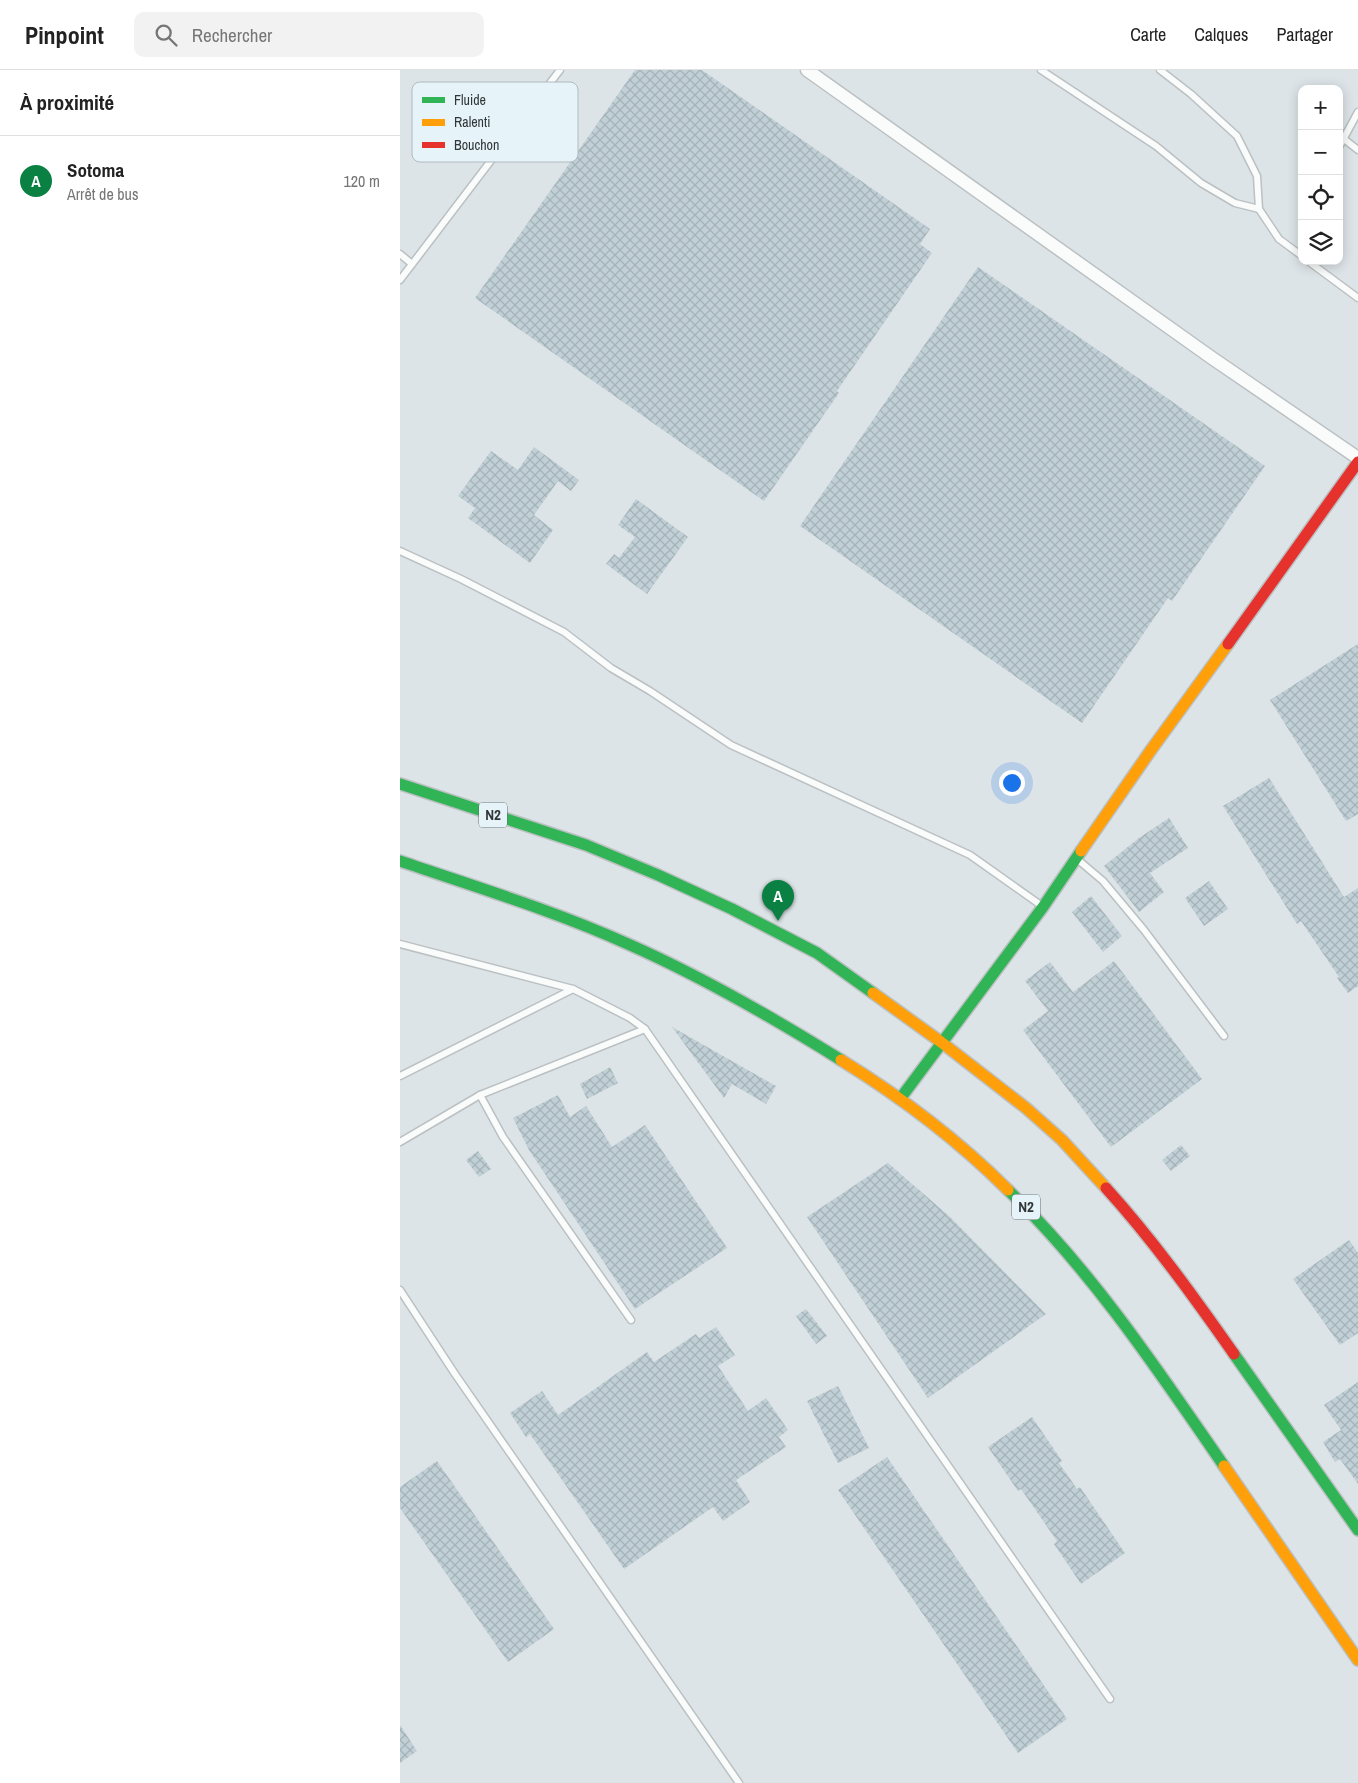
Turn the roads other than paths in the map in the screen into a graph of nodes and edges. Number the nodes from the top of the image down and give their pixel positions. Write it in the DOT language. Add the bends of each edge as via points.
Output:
graph roads {
  1 [pos="560,70"];
  2 [pos="806,70"];
  3 [pos="1041,70"];
  4 [pos="1160,70"];
  5 [pos="551,82"];
  6 [pos="1358,112"];
  7 [pos="1344,139"];
  8 [pos="1358,150"];
  9 [pos="490,162"];
  10 [pos="1259,209"];
  11 [pos="1298,253"];
  12 [pos="400,254"];
  13 [pos="412,264"];
  14 [pos="1313,265"];
  15 [pos="400,280"];
  16 [pos="1358,298"];
  17 [pos="1358,460"];
  18 [pos="400,551"];
  19 [pos="400,784"];
  20 [pos="1076,858"];
  21 [pos="400,862"];
  22 [pos="1043,907"];
  23 [pos="400,944"];
  24 [pos="573,989"];
  25 [pos="645,1029"];
  26 [pos="1224,1036"];
  27 [pos="941,1042"];
  28 [pos="400,1076"];
  29 [pos="480,1095"];
  30 [pos="900,1099"];
  31 [pos="400,1142"];
  32 [pos="400,1290"];
  33 [pos="631,1320"];
  34 [pos="1358,1530"];
  35 [pos="1358,1660"];
  36 [pos="1110,1699"];
  37 [pos="739,1783"];
  1 -- 5 [label="lane"];
  2 -- 17 [label="street"];
  3 -- 10 [label="lane" via="1156,146 1202,183 1235,202"];
  4 -- 10 [label="lane" via="1237,136 1257,176"];
  6 -- 7 [label="lane"];
  7 -- 8 [label="lane"];
  9 -- 13 [label="lane"];
  10 -- 11 [label="lane" via="1279,239"];
  12 -- 13 [label="lane"];
  13 -- 15 [label="lane"];
  14 -- 16 [label="lane"];
  17 -- 20 [label="main road"];
  18 -- 22 [label="lane" via="564,632 611,668 731,746 970,854"];
  19 -- 27 [label="main road, N2" via="586,845 732,909 817,952"];
  20 -- 22 [label="main road"];
  20 -- 26 [label="lane" via="1103,882 1144,930"];
  21 -- 30 [label="main road, N2" via="559,916 627,943 711,983 852,1066"];
  22 -- 27 [label="main road"];
  23 -- 24 [label="lane"];
  24 -- 25 [label="lane"];
  24 -- 28 [label="lane"];
  25 -- 29 [label="lane"];
  25 -- 36 [label="lane"];
  27 -- 30 [label="main road"];
  27 -- 34 [label="main road, N2" via="1062,1140 1125,1209 1200,1305"];
  29 -- 31 [label="lane"];
  29 -- 33 [label="lane" via="503,1137"];
  30 -- 35 [label="main road, N2" via="981,1163 1024,1205 1107,1300"];
  32 -- 37 [label="lane"];
}
